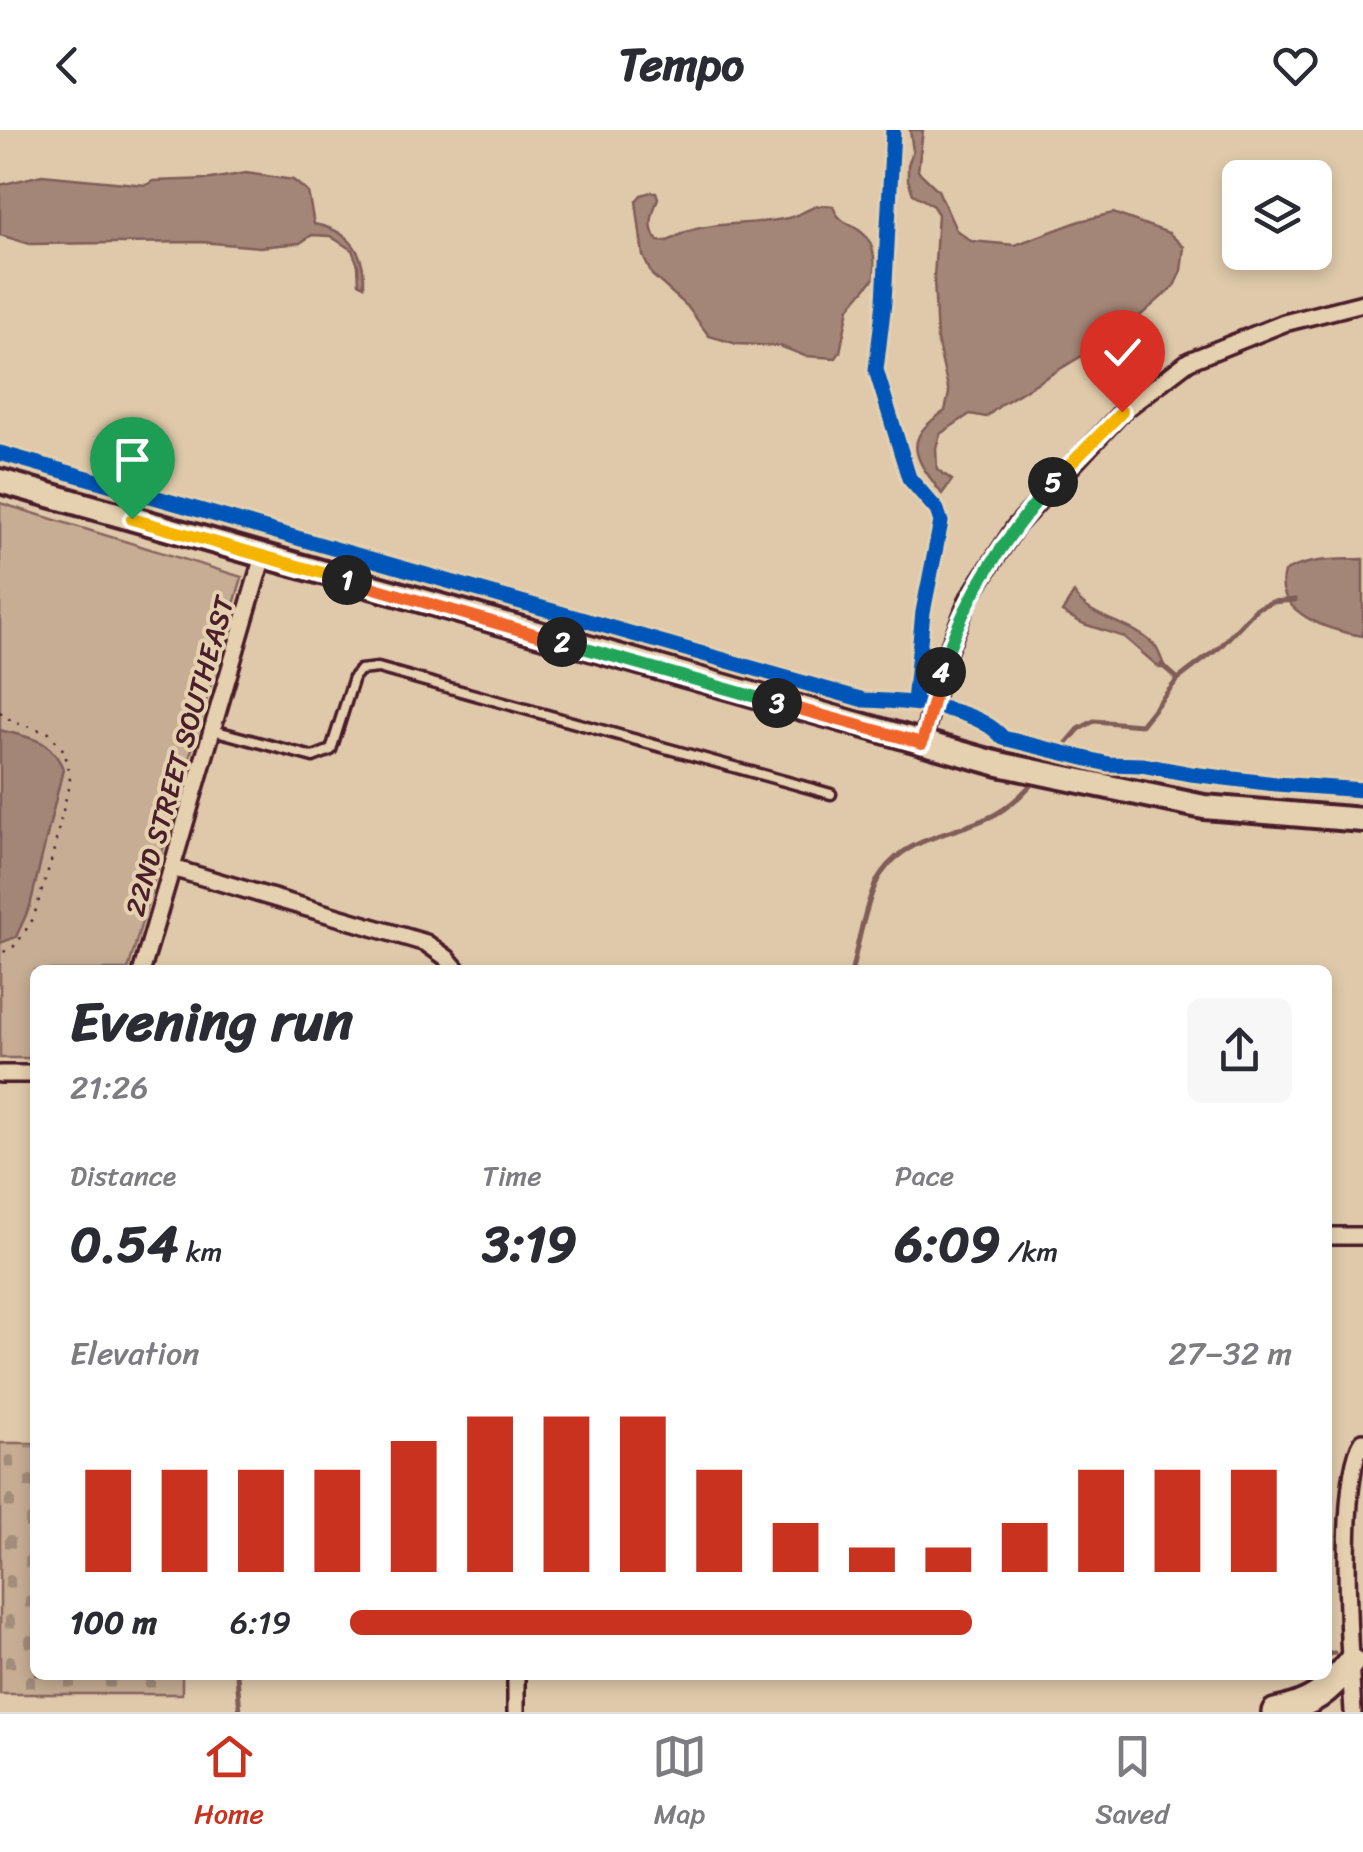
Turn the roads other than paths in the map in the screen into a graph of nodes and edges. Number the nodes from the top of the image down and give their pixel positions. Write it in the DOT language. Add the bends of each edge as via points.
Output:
graph roads {
  1 [pos="1363,303"];
  2 [pos="0,481"];
  3 [pos="263,556"];
  4 [pos="213,730"];
  5 [pos="922,743"];
  6 [pos="831,794"];
  7 [pos="1363,820"];
  8 [pos="172,868"];
  9 [pos="143,965"];
  10 [pos="453,965"];
  11 [pos="0,1074"];
  12 [pos="30,1074"];
  13 [pos="1332,1236"];
  14 [pos="1363,1236"];
  15 [pos="1363,1442"];
  16 [pos="1352,1662"];
  17 [pos="516,1680"];
  18 [pos="516,1712"];
  19 [pos="1275,1712"];
  20 [pos="1353,1712"];
  1 -- 5 [label="street" via="1284,323 1190,361 1122,412 1016,526 969,598"];
  2 -- 3 [label="main road"];
  3 -- 4 [label="street, 22ND STREET SOUTHEAST"];
  3 -- 5 [label="main road"];
  4 -- 6 [label="lane" via="323,755 331,750 354,676 378,668"];
  4 -- 8 [label="street, 22ND STREET SOUTHEAST"];
  5 -- 7 [label="main road" via="1080,784 1204,807"];
  8 -- 9 [label="street, 22ND STREET SOUTHEAST"];
  8 -- 10 [label="street" via="426,943"];
  11 -- 12 [label="street"];
  13 -- 14 [label="street"];
  15 -- 16 [label="street" via="1348,1508"];
  16 -- 19 [label="main road" via="1330,1689"];
  16 -- 20 [label="street"];
  17 -- 18 [label="street"];
}
